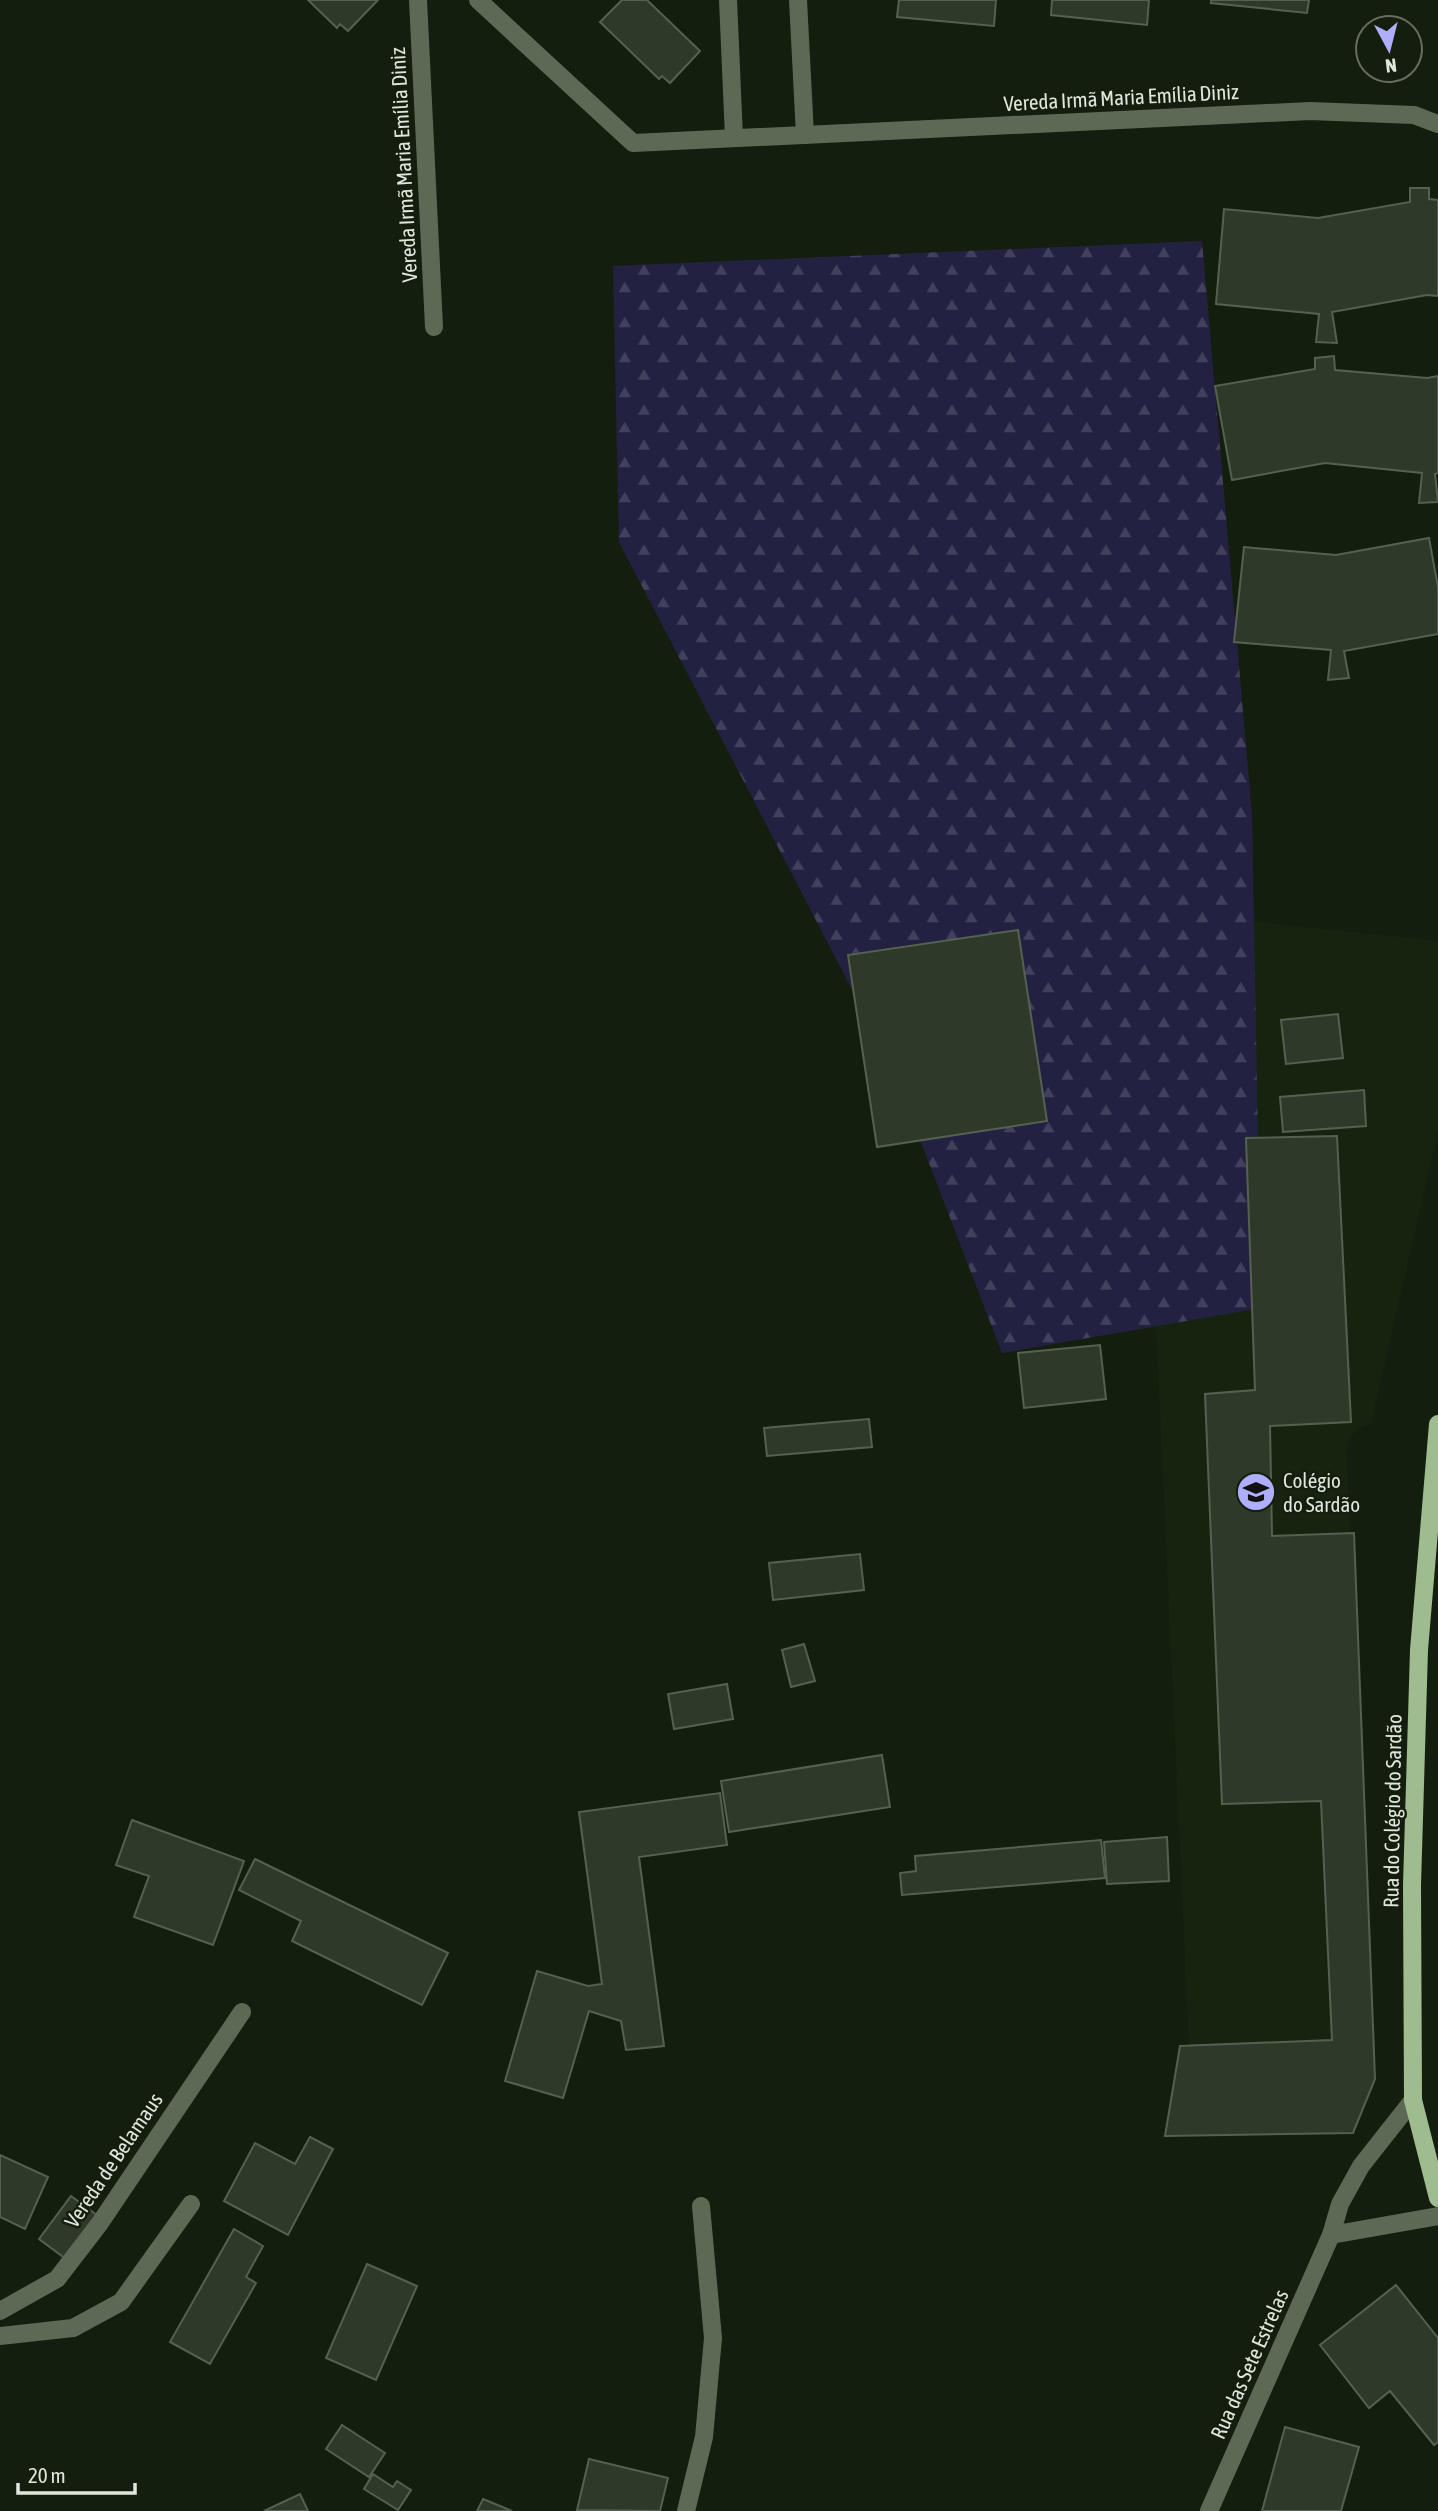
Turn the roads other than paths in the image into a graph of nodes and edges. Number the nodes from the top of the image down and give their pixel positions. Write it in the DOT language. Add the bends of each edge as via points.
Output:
graph roads {
  1 [pos="418,0"];
  2 [pos="478,0"];
  3 [pos="727,0"];
  4 [pos="798,0"];
  5 [pos="1438,124"];
  6 [pos="804,135"];
  7 [pos="734,138"];
  8 [pos="434,327"];
  9 [pos="1438,1424"];
  10 [pos="242,2012"];
  11 [pos="1413,2100"];
  12 [pos="1438,2198"];
  13 [pos="191,2204"];
  14 [pos="701,2206"];
  15 [pos="1438,2216"];
  16 [pos="1331,2235"];
  17 [pos="0,2311"];
  18 [pos="0,2336"];
  19 [pos="686,2511"];
  20 [pos="1209,2511"];
  1 -- 8 [label="street, Vereda Irmã Maria Emília Diniz"];
  2 -- 7 [label="street, Vereda Irmã Maria Emília Diniz" via="633,143"];
  3 -- 7 [label="street"];
  4 -- 6 [label="street"];
  5 -- 6 [label="street, Vereda Irmã Maria Emília Diniz" via="1414,115 1310,111"];
  6 -- 7 [label="street, Vereda Irmã Maria Emília Diniz"];
  9 -- 11 [label="main road, Rua do Colégio do Sardão" via="1419,1650 1412,1885"];
  10 -- 17 [label="street, Vereda de Belamaus" via="57,2280"];
  11 -- 12 [label="main road, Rua do Colégio do Sardão"];
  11 -- 16 [label="street, Rua das Sete Estrelas" via="1361,2166 1340,2204"];
  13 -- 18 [label="street" via="121,2302 73,2328"];
  14 -- 19 [label="street" via="713,2338 704,2437"];
  15 -- 16 [label="street"];
  16 -- 20 [label="street, Rua das Sete Estrelas"];
}
